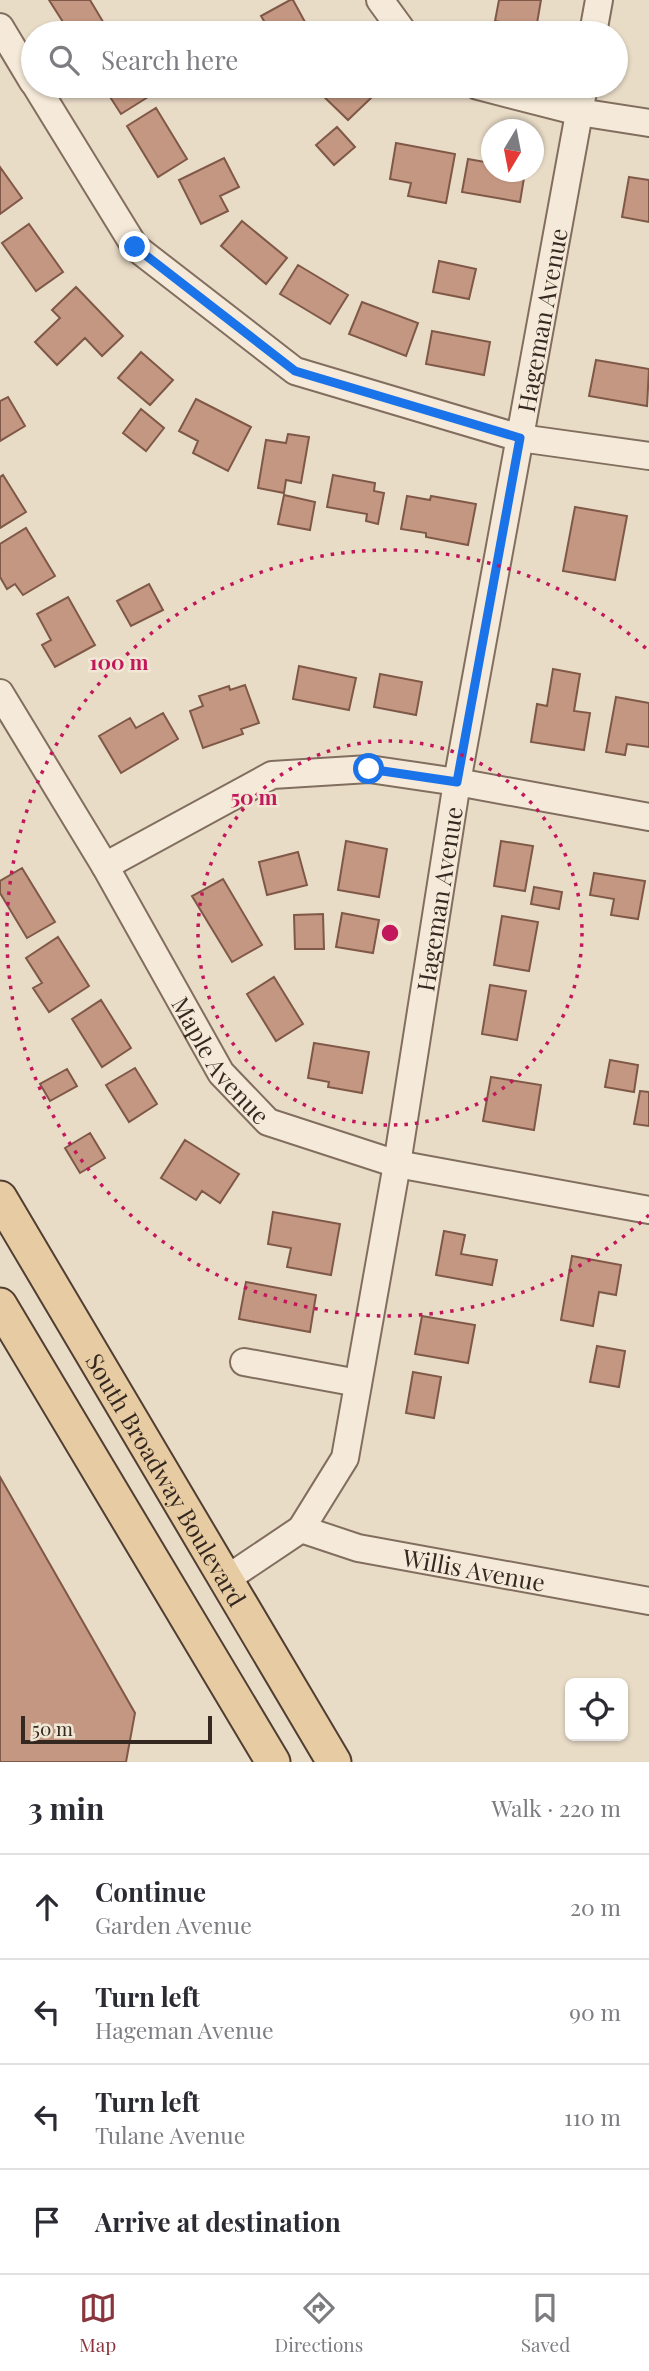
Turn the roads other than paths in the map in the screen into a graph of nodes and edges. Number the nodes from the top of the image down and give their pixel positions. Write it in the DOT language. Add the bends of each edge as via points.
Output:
graph roads {
  1 [pos="380,0"];
  2 [pos="599,0"];
  3 [pos="395,21"];
  4 [pos="595,21"];
  5 [pos="0,27"];
  6 [pos="21,62"];
  7 [pos="43,98"];
  8 [pos="525,98"];
  9 [pos="582,98"];
  10 [pos="579,112"];
  11 [pos="649,123"];
  12 [pos="520,438"];
  13 [pos="649,456"];
  14 [pos="0,693"];
  15 [pos="457,782"];
  16 [pos="649,817"];
  17 [pos="105,866"];
  18 [pos="397,1164"];
  19 [pos="0,1198"];
  20 [pos="649,1210"];
  21 [pos="0,1305"];
  22 [pos="244,1363"];
  23 [pos="358,1383"];
  24 [pos="301,1528"];
  25 [pos="225,1580"];
  26 [pos="649,1601"];
  27 [pos="273,1762"];
  28 [pos="334,1762"];
  1 -- 3 [label="street"];
  2 -- 4 [label="street"];
  5 -- 6 [label="street"];
  7 -- 12 [label="street" via="135,247 295,371"];
  8 -- 10 [label="street"];
  9 -- 10 [label="street, Hageman Avenue"];
  10 -- 11 [label="street"];
  10 -- 12 [label="street, Hageman Avenue"];
  12 -- 13 [label="street"];
  12 -- 15 [label="street, Hageman Avenue"];
  14 -- 17 [label="street, Maple Avenue"];
  15 -- 16 [label="street"];
  15 -- 17 [label="street" via="369,769 272,775"];
  15 -- 18 [label="street, Hageman Avenue"];
  17 -- 18 [label="street, Maple Avenue" via="221,1073 268,1122"];
  18 -- 20 [label="street, Maple Avenue"];
  18 -- 23 [label="street, Hageman Avenue"];
  19 -- 25 [label="main road, South Broadway Boulevard"];
  21 -- 27 [label="main road"];
  22 -- 23 [label="street"];
  23 -- 24 [label="street, Hageman Avenue" via="345,1458"];
  24 -- 25 [label="street, Hageman Avenue"];
  24 -- 26 [label="street, Willis Avenue" via="358,1548"];
  25 -- 28 [label="main road, South Broadway Boulevard"];
}
